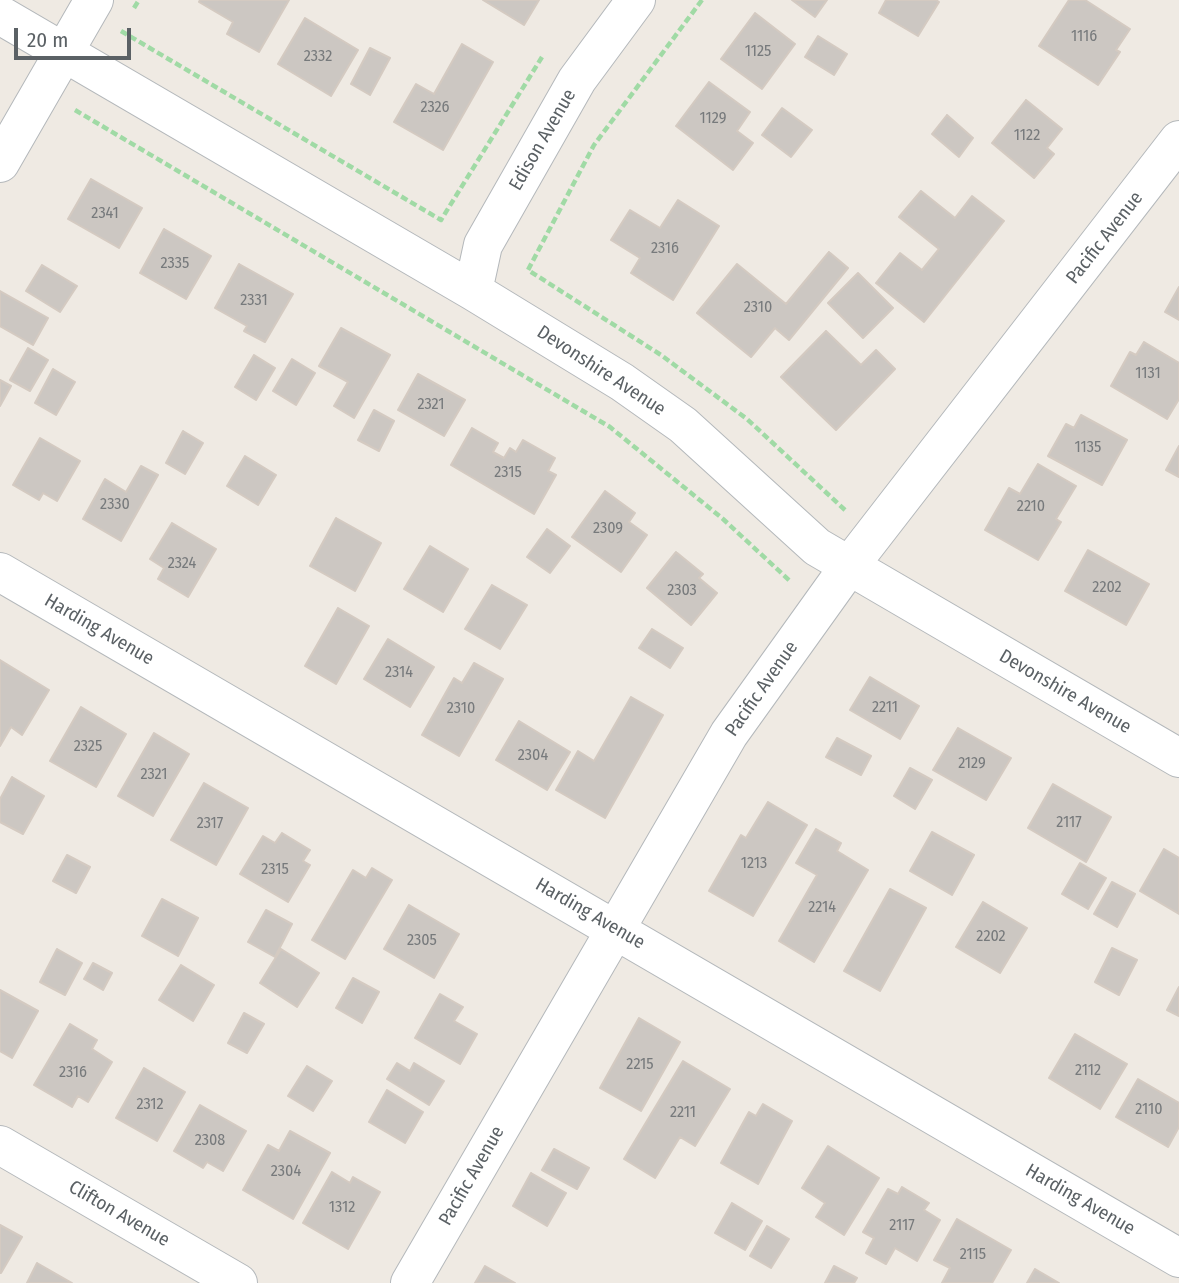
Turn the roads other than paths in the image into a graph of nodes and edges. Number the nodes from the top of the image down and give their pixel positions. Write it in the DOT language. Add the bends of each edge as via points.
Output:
graph roads {
  1 [pos="94,0"];
  2 [pos="636,0"];
  3 [pos="0,15"];
  4 [pos="64,53"];
  5 [pos="1179,139"];
  6 [pos="0,163"];
  7 [pos="473,291"];
  8 [pos="850,565"];
  9 [pos="0,572"];
  10 [pos="1179,758"];
  11 [pos="614,929"];
  12 [pos="0,1145"];
  13 [pos="1179,1258"];
  14 [pos="238,1283"];
  15 [pos="410,1283"];
  1 -- 4 [label="street"];
  2 -- 7 [label="street, Edison Avenue" via="577,80 483,245"];
  3 -- 4 [label="street, Devonshire Avenue"];
  4 -- 6 [label="street"];
  4 -- 7 [label="street, Devonshire Avenue"];
  5 -- 8 [label="street, Pacific Avenue"];
  7 -- 8 [label="street, Devonshire Avenue" via="683,425 817,547"];
  8 -- 10 [label="street, Devonshire Avenue"];
  8 -- 11 [label="street, Pacific Avenue" via="729,734"];
  9 -- 11 [label="street, Harding Avenue"];
  11 -- 13 [label="street, Harding Avenue"];
  11 -- 15 [label="street, Pacific Avenue"];
  12 -- 14 [label="street, Clifton Avenue"];
}
